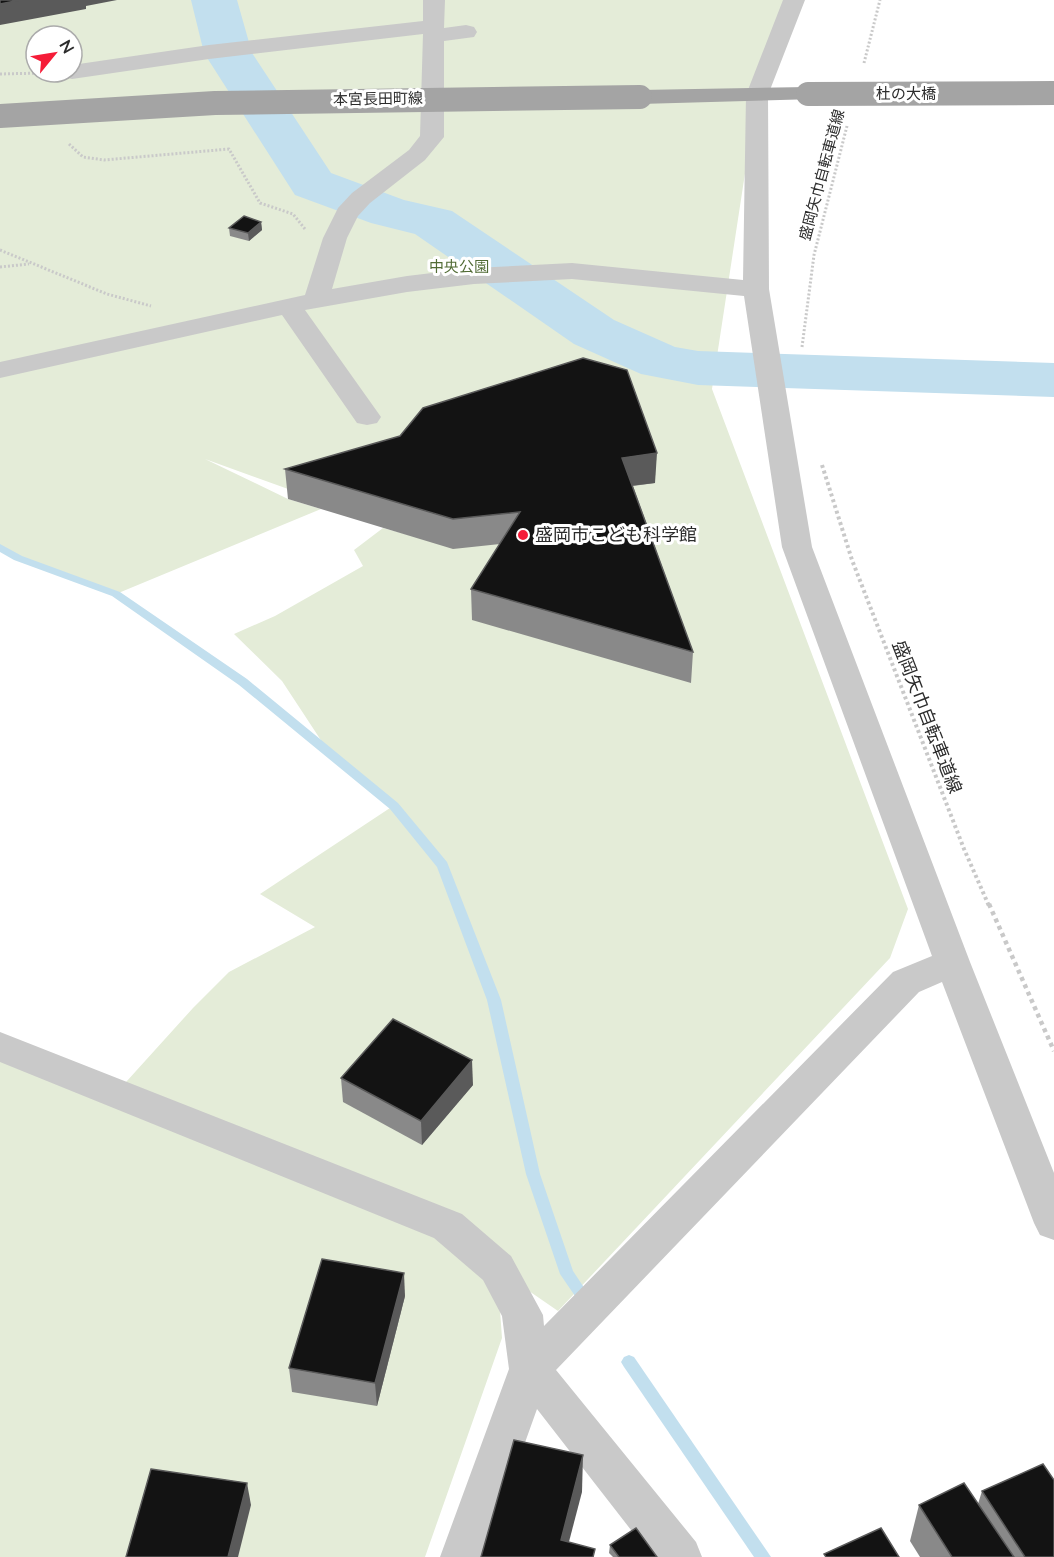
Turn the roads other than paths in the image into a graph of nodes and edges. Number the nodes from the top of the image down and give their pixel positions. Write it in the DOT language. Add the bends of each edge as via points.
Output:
graph roads {
  1 [pos="434,0"];
  2 [pos="794,0"];
  3 [pos="434,31"];
  4 [pos="466,32"];
  5 [pos="84,70"];
  6 [pos="1054,93"];
  7 [pos="758,95"];
  8 [pos="0,116"];
  9 [pos="756,289"];
  10 [pos="316,300"];
  11 [pos="289,306"];
  12 [pos="0,370"];
  13 [pos="367,417"];
  14 [pos="952,962"];
  15 [pos="0,1046"];
  16 [pos="1054,1223"];
  17 [pos="530,1370"];
  18 [pos="462,1557"];
  19 [pos="680,1557"];
  1 -- 3 [label="street"];
  2 -- 7 [label="street"];
  3 -- 4 [label="street"];
  3 -- 5 [label="street" via="208,52"];
  3 -- 10 [label="street" via="432,137 357,203 335,238"];
  6 -- 7 [label="main road, 杜の大橋, bridge"];
  7 -- 8 [label="main road, 本宮長田町線, bridge" via="215,103"];
  7 -- 9 [label="street"];
  9 -- 10 [label="street" via="572,271 474,276"];
  9 -- 14 [label="street" via="797,547"];
  10 -- 11 [label="street"];
  11 -- 12 [label="street"];
  11 -- 13 [label="street"];
  14 -- 16 [label="street"];
  14 -- 17 [label="street" via="906,982"];
  15 -- 17 [label="street" via="448,1226 497,1269 522,1315"];
  17 -- 18 [label="street"];
  17 -- 19 [label="street"];
}
